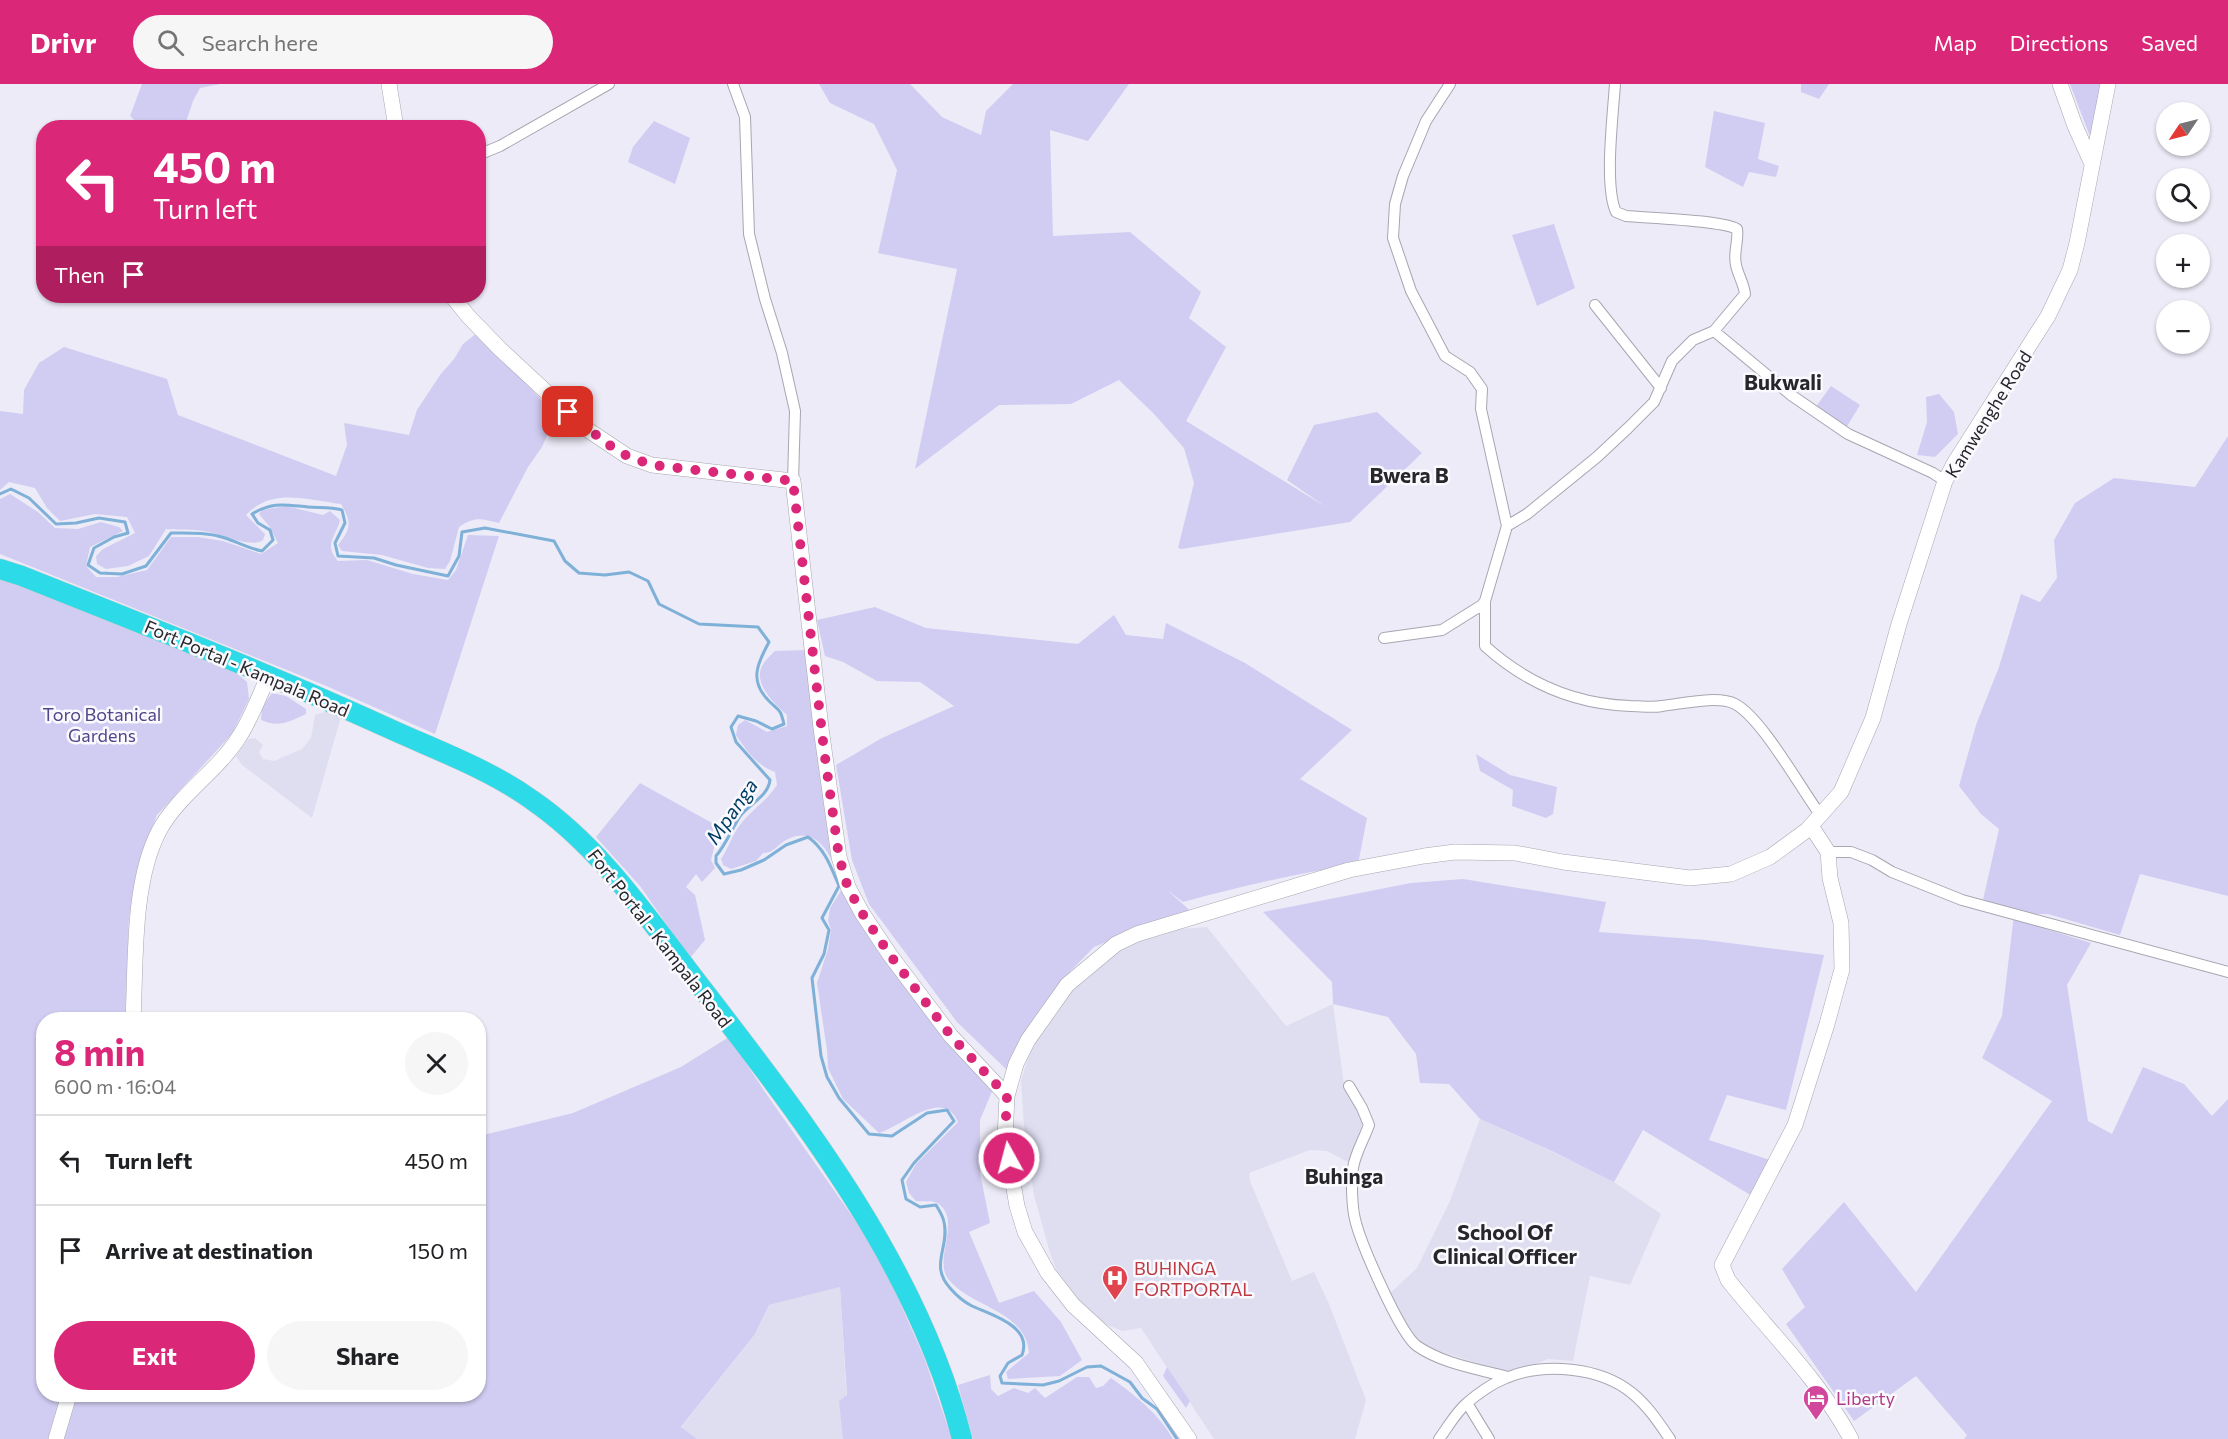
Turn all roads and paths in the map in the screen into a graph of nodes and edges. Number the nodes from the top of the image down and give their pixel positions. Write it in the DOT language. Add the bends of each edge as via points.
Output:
graph roads {
  1 [pos="389,84"];
  2 [pos="609,84"];
  3 [pos="733,84"];
  4 [pos="1450,84"];
  5 [pos="1615,84"];
  6 [pos="2060,84"];
  7 [pos="2108,84"];
  8 [pos="395,120"];
  9 [pos="486,152"];
  10 [pos="2092,164"];
  11 [pos="458,303"];
  12 [pos="1595,305"];
  13 [pos="1714,331"];
  14 [pos="1661,388"];
  15 [pos="793,481"];
  16 [pos="1945,481"];
  17 [pos="1507,526"];
  18 [pos="0,569"];
  19 [pos="1485,602"];
  20 [pos="1384,638"];
  21 [pos="269,675"];
  22 [pos="1812,826"];
  23 [pos="1828,852"];
  24 [pos="2228,972"];
  25 [pos="133,1012"];
  26 [pos="1349,1086"];
  27 [pos="1007,1096"];
  28 [pos="1508,1377"];
  29 [pos="67,1402"];
  30 [pos="1467,1403"];
  31 [pos="56,1439"];
  32 [pos="962,1439"];
  33 [pos="1189,1439"];
  34 [pos="1439,1439"];
  35 [pos="1489,1439"];
  36 [pos="1670,1439"];
  37 [pos="1851,1439"];
  1 -- 8 [label="main road"];
  2 -- 9 [label="street"];
  3 -- 15 [label="street" via="745,117 749,234 795,411"];
  4 -- 17 [label="street" via="1426,121 1403,176 1395,204 1393,238 1411,291 1445,356 1470,372 1482,388 1481,410"];
  5 -- 13 [label="street" via="1610,183 1616,212 1737,229 1736,264 1745,294"];
  6 -- 10 [label="main road"];
  7 -- 10 [label="main road, Kamwenghe Road"];
  10 -- 16 [label="main road, Kamwenghe Road" via="2070,270 2048,316"];
  11 -- 15 [label="main road" via="499,348 585,428 627,456 661,466"];
  12 -- 14 [label="street"];
  13 -- 14 [label="street" via="1693,340 1672,361"];
  13 -- 16 [label="street" via="1791,395 1848,434"];
  14 -- 17 [label="street" via="1654,402 1598,457"];
  15 -- 27 [label="main road" via="822,740 839,857 848,888 890,955 951,1036"];
  16 -- 22 [label="main road, Kamwenghe Road" via="1902,612 1873,718 1841,792"];
  17 -- 19 [label="street"];
  18 -- 21 [label="highway, Fort Portal - Kampala Road"];
  19 -- 20 [label="street" via="1442,630"];
  19 -- 22 [label="street" via="1485,646 1537,683 1579,699 1609,705 1660,707 1696,700 1732,702 1746,711 1759,725"];
  21 -- 25 [label="main road" via="239,737 176,804 149,854 138,915"];
  21 -- 32 [label="highway, Fort Portal - Kampala Road" via="483,772 531,799 584,840 714,1005 849,1191 882,1244 934,1348"];
  22 -- 23 [label="main road"];
  22 -- 27 [label="main road, Kamwenghe Road" via="1770,857 1731,874 1690,878 1515,853 1455,852 1349,870 1156,928 1116,944 1067,985 1028,1040"];
  23 -- 24 [label="street" via="1851,852 1962,900"];
  23 -- 37 [label="main road" via="1843,945 1839,980 1796,1125 1722,1265 1728,1280 1823,1394"];
  26 -- 28 [label="street" via="1369,1125 1353,1168 1354,1217 1397,1319 1416,1346 1443,1360"];
  27 -- 33 [label="main road, Kamwenghe Road" via="1005,1138 1017,1206 1036,1254 1073,1305 1136,1363"];
  28 -- 30 [label="street"];
  28 -- 36 [label="street" via="1554,1369 1576,1370 1607,1379 1640,1400"];
  29 -- 31 [label="main road"];
  30 -- 34 [label="street"];
  30 -- 35 [label="street"];
}
